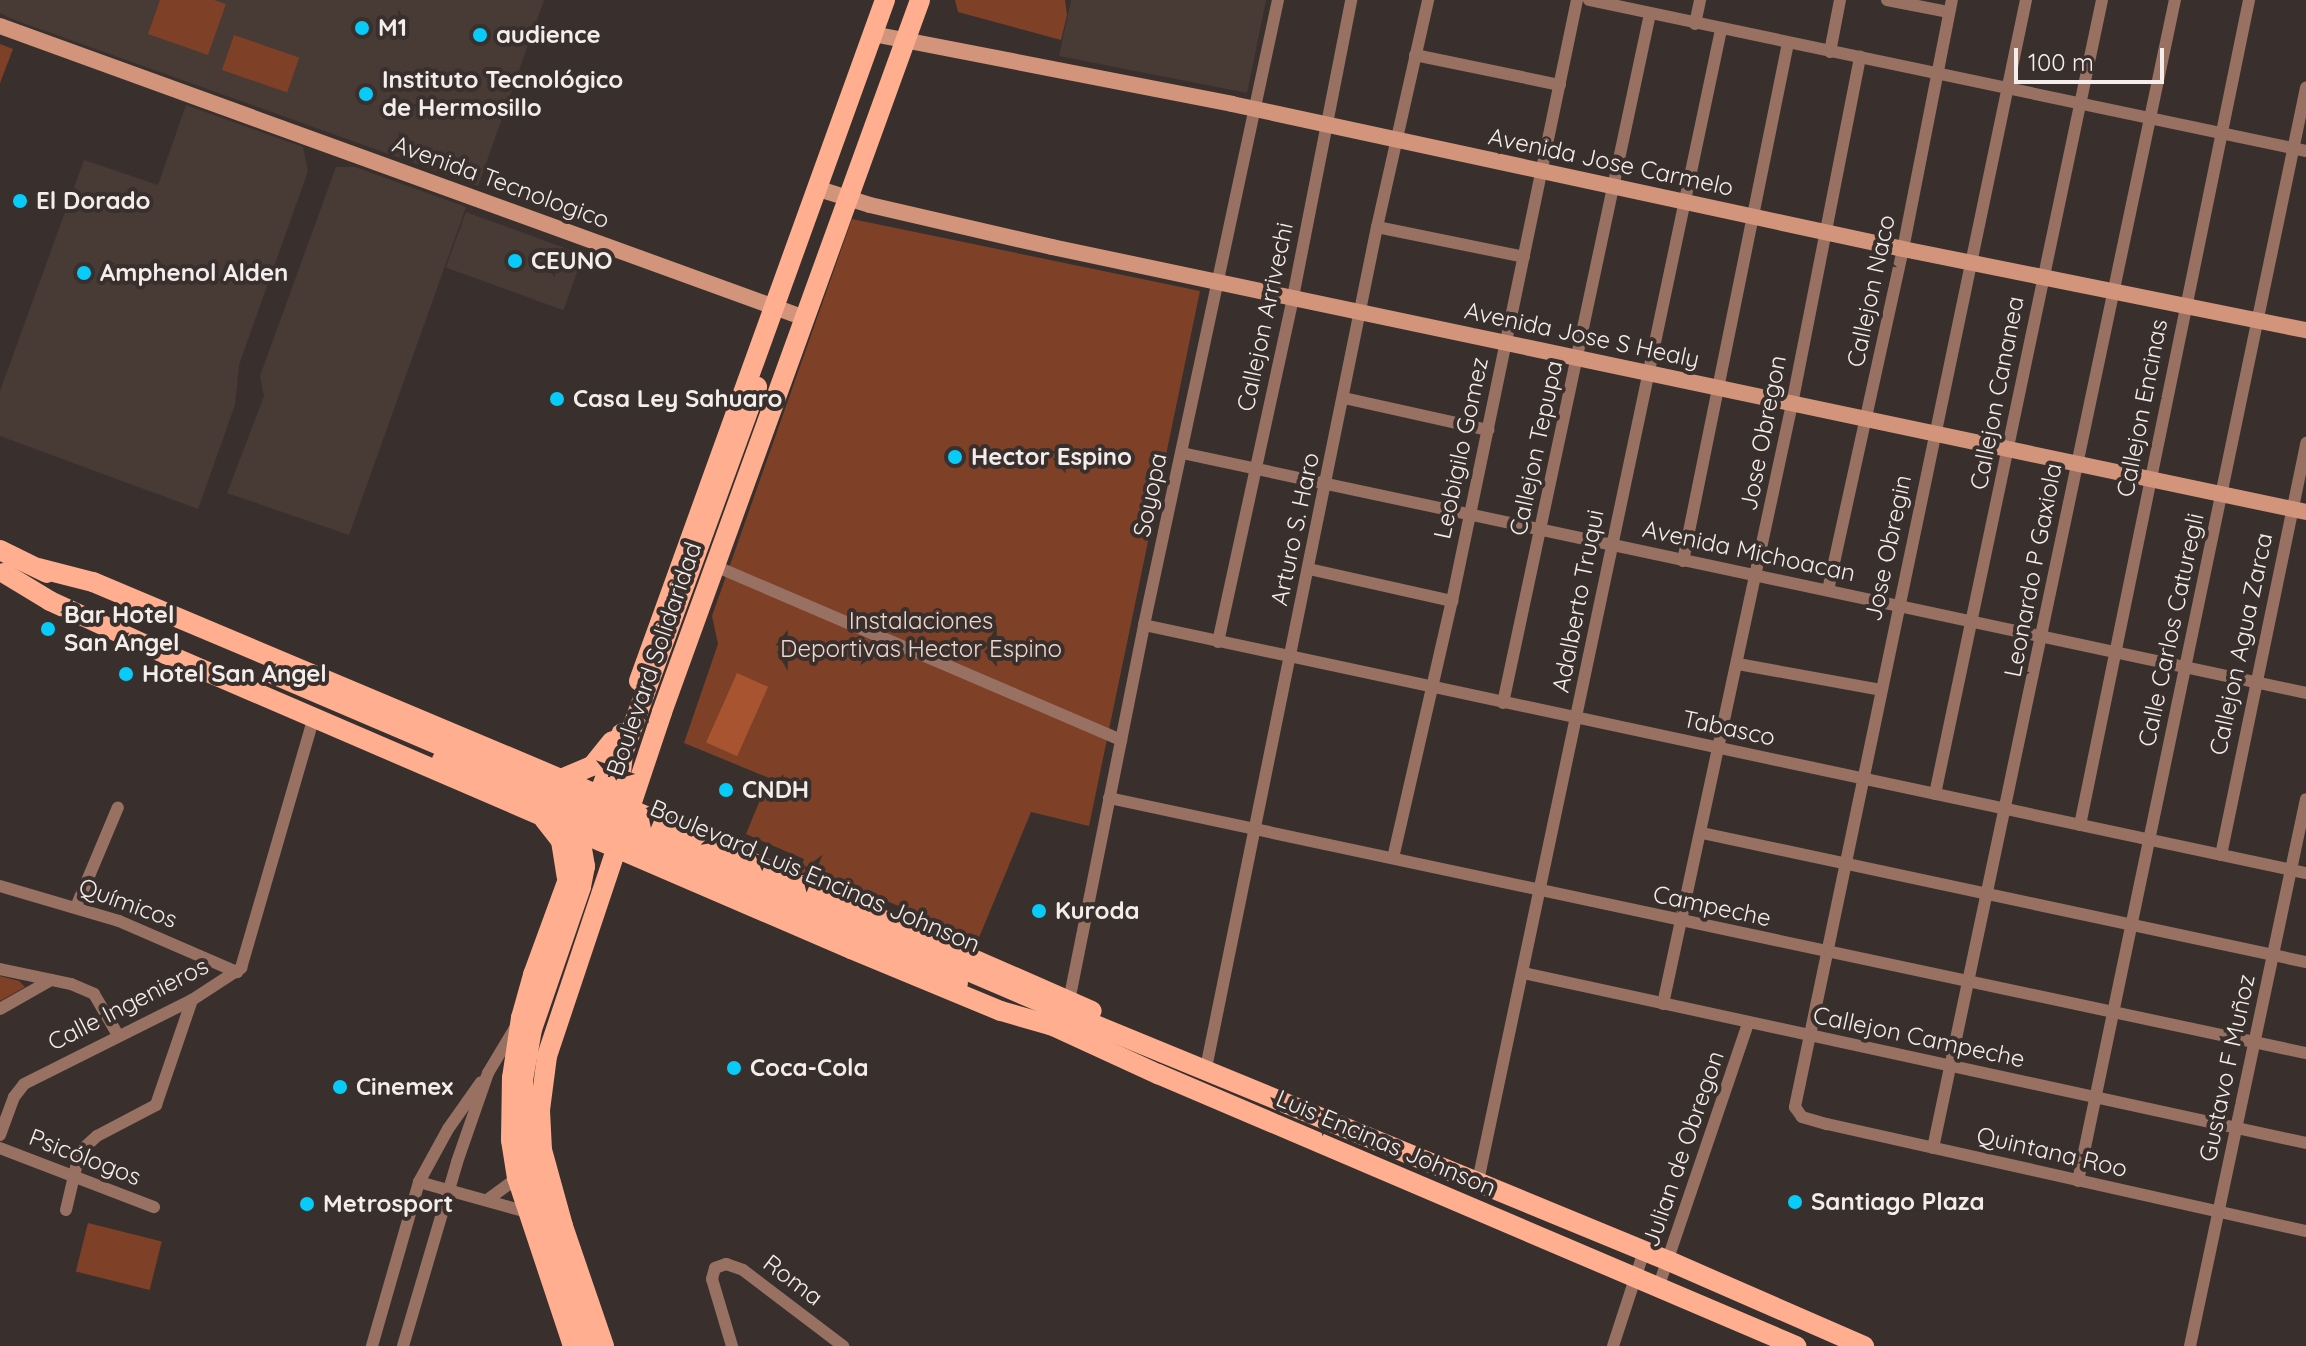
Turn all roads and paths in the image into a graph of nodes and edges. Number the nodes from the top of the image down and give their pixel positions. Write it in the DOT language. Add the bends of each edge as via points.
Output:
graph roads {
  1 [pos="885,0"];
  2 [pos="920,0"];
  3 [pos="1278,0"];
  4 [pos="1351,0"];
  5 [pos="1428,0"];
  6 [pos="1577,0"];
  7 [pos="1589,0"];
  8 [pos="1700,0"];
  9 [pos="1840,0"];
  10 [pos="1887,0"];
  11 [pos="2026,0"];
  12 [pos="2102,0"];
  13 [pos="2175,0"];
  14 [pos="2249,0"];
  15 [pos="1950,6"];
  16 [pos="1650,14"];
  17 [pos="1695,24"];
  18 [pos="0,26"];
  19 [pos="1721,30"];
  20 [pos="873,34"];
  21 [pos="906,41"];
  22 [pos="1788,43"];
  23 [pos="1830,52"];
  24 [pos="1415,55"];
  25 [pos="1860,57"];
  26 [pos="1936,75"];
  27 [pos="1560,85"];
  28 [pos="2306,88"];
  29 [pos="2008,90"];
  30 [pos="2080,104"];
  31 [pos="1256,110"];
  32 [pos="2150,119"];
  33 [pos="1325,126"];
  34 [pos="2221,133"];
  35 [pos="1395,141"];
  36 [pos="2300,149"];
  37 [pos="1541,172"];
  38 [pos="1614,187"];
  39 [pos="819,189"];
  40 [pos="850,199"];
  41 [pos="1684,202"];
  42 [pos="1755,217"];
  43 [pos="1377,227"];
  44 [pos="1827,232"];
  45 [pos="1903,249"];
  46 [pos="1524,257"];
  47 [pos="1971,264"];
  48 [pos="2042,278"];
  49 [pos="1218,282"];
  50 [pos="2113,292"];
  51 [pos="1293,297"];
  52 [pos="776,307"];
  53 [pos="2184,307"];
  54 [pos="1361,312"];
  55 [pos="805,318"];
  56 [pos="2258,321"];
  57 [pos="2306,330"];
  58 [pos="1506,344"];
  59 [pos="761,346"];
  60 [pos="1578,358"];
  61 [pos="1647,374"];
  62 [pos="1721,388"];
  63 [pos="1344,398"];
  64 [pos="1792,404"];
  65 [pos="1865,418"];
  66 [pos="1488,430"];
  67 [pos="1935,432"];
  68 [pos="2306,443"];
  69 [pos="2009,449"];
  70 [pos="1182,453"];
  71 [pos="2077,462"];
  72 [pos="1254,471"];
  73 [pos="2151,478"];
  74 [pos="1327,485"];
  75 [pos="2223,494"];
  76 [pos="2299,510"];
  77 [pos="1469,516"];
  78 [pos="1541,531"];
  79 [pos="1611,545"];
  80 [pos="0,550"];
  81 [pos="1683,561"];
  82 [pos="715,566"];
  83 [pos="38,568"];
  84 [pos="1309,569"];
  85 [pos="2,572"];
  86 [pos="1756,576"];
  87 [pos="1828,590"];
  88 [pos="1452,601"];
  89 [pos="1899,605"];
  90 [pos="1973,621"];
  91 [pos="1144,625"];
  92 [pos="2043,636"];
  93 [pos="1218,642"];
  94 [pos="2115,652"];
  95 [pos="1290,658"];
  96 [pos="1738,664"];
  97 [pos="2184,666"];
  98 [pos="271,680"];
  99 [pos="2256,682"];
  100 [pos="1431,687"];
  101 [pos="1881,690"];
  102 [pos="2306,693"];
  103 [pos="1503,703"];
  104 [pos="314,717"];
  105 [pos="626,717"];
  106 [pos="1577,719"];
  107 [pos="1121,740"];
  108 [pos="1720,748"];
  109 [pos="492,766"];
  110 [pos="641,776"];
  111 [pos="561,779"];
  112 [pos="1862,780"];
  113 [pos="1935,794"];
  114 [pos="600,795"];
  115 [pos="1109,798"];
  116 [pos="2306,799"];
  117 [pos="118,807"];
  118 [pos="629,808"];
  119 [pos="2007,810"];
  120 [pos="542,816"];
  121 [pos="667,825"];
  122 [pos="2080,825"];
  123 [pos="1252,829"];
  124 [pos="1702,833"];
  125 [pos="585,835"];
  126 [pos="2148,839"];
  127 [pos="615,848"];
  128 [pos="2221,855"];
  129 [pos="1393,858"];
  130 [pos="652,863"];
  131 [pos="1845,863"];
  132 [pos="2291,870"];
  133 [pos="2306,873"];
  134 [pos="606,878"];
  135 [pos="715,878"];
  136 [pos="567,883"];
  137 [pos="0,886"];
  138 [pos="1539,891"];
  139 [pos="1988,894"];
  140 [pos="76,907"];
  141 [pos="1682,923"];
  142 [pos="2131,924"];
  143 [pos="1827,951"];
  144 [pos="540,955"];
  145 [pos="2274,955"];
  146 [pos="2306,962"];
  147 [pos="576,967"];
  148 [pos="0,969"];
  149 [pos="237,972"];
  150 [pos="1524,973"];
  151 [pos="51,980"];
  152 [pos="1971,981"];
  153 [pos="958,983"];
  154 [pos="192,1000"];
  155 [pos="1663,1004"];
  156 [pos="0,1009"];
  157 [pos="2113,1012"];
  158 [pos="1064,1014"];
  159 [pos="521,1018"];
  160 [pos="1748,1023"];
  161 [pos="118,1035"];
  162 [pos="1809,1036"];
  163 [pos="2256,1042"];
  164 [pos="2306,1053"];
  165 [pos="1202,1066"];
  166 [pos="1952,1067"];
  167 [pos="488,1073"];
  168 [pos="2096,1098"];
  169 [pos="1795,1107"];
  170 [pos="2237,1129"];
  171 [pos="0,1135"];
  172 [pos="2306,1143"];
  173 [pos="0,1148"];
  174 [pos="1933,1148"];
  175 [pos="73,1176"];
  176 [pos="517,1178"];
  177 [pos="1478,1181"];
  178 [pos="2078,1181"];
  179 [pos="419,1182"];
  180 [pos="449,1192"];
  181 [pos="487,1200"];
  182 [pos="154,1207"];
  183 [pos="66,1210"];
  184 [pos="527,1212"];
  185 [pos="2219,1212"];
  186 [pos="2306,1231"];
  187 [pos="1644,1251"];
  188 [pos="1669,1261"];
  189 [pos="1635,1278"];
  190 [pos="1658,1288"];
  191 [pos="1862,1345"];
  192 [pos="372,1346"];
  193 [pos="403,1346"];
  194 [pos="573,1346"];
  195 [pos="589,1346"];
  196 [pos="604,1346"];
  197 [pos="732,1346"];
  198 [pos="843,1346"];
  199 [pos="1613,1346"];
  200 [pos="1796,1346"];
  201 [pos="1829,1346"];
  202 [pos="2190,1346"];
  1 -- 20 [label="main road, Boulevard Solidaridad"];
  2 -- 21 [label="main road, Boulevard Solidaridad"];
  3 -- 31 [label="street, Soyopa"];
  4 -- 33 [label="street, Callejon Arrivechi"];
  5 -- 24 [label="street, Arturo S. Haro"];
  6 -- 27 [label="street, Leobigilo Gomez"];
  7 -- 16 [label="street"];
  8 -- 17 [label="street"];
  9 -- 23 [label="street"];
  10 -- 15 [label="street"];
  11 -- 29 [label="street, Jose Obregin"];
  12 -- 30 [label="street, Callejon Cananea"];
  13 -- 32 [label="street, Leonardo P Gaxiola"];
  14 -- 34 [label="street, Callejon Encinas"];
  15 -- 26 [label="street, Callejon Naco"];
  16 -- 17 [label="street"];
  16 -- 38 [label="street, Callejon Tepupa"];
  17 -- 19 [label="street"];
  18 -- 52 [label="street, Avenida Tecnologico"];
  19 -- 22 [label="street"];
  19 -- 41 [label="street, Adalberto Truqui"];
  20 -- 21 [label="street, Avenida Jose Carmelo"];
  20 -- 39 [label="main road, Boulevard Solidaridad"];
  21 -- 31 [label="street, Avenida Jose Carmelo"];
  21 -- 40 [label="main road, Boulevard Solidaridad"];
  22 -- 23 [label="street"];
  22 -- 42 [label="street"];
  23 -- 25 [label="street"];
  24 -- 27 [label="street"];
  24 -- 35 [label="street, Arturo S. Haro"];
  25 -- 26 [label="street"];
  25 -- 44 [label="street, Jose Obregon"];
  26 -- 29 [label="street"];
  26 -- 45 [label="street, Callejon Naco"];
  27 -- 37 [label="street, Leobigilo Gomez"];
  28 -- 36 [label="street, Calle Carlos Caturegli"];
  29 -- 30 [label="street"];
  29 -- 47 [label="street, Jose Obregin"];
  30 -- 32 [label="street"];
  30 -- 48 [label="street, Callejon Cananea"];
  31 -- 33 [label="street, Avenida Jose Carmelo"];
  31 -- 49 [label="street, Soyopa"];
  32 -- 34 [label="street"];
  32 -- 50 [label="street, Leonardo P Gaxiola"];
  33 -- 35 [label="street, Avenida Jose Carmelo"];
  33 -- 51 [label="street, Callejon Arrivechi"];
  34 -- 36 [label="street"];
  34 -- 53 [label="street, Callejon Encinas"];
  35 -- 37 [label="street, Avenida Jose Carmelo"];
  35 -- 43 [label="street, Arturo S. Haro"];
  36 -- 56 [label="street, Calle Carlos Caturegli"];
  37 -- 38 [label="street, Avenida Jose Carmelo"];
  37 -- 46 [label="street, Leobigilo Gomez"];
  38 -- 41 [label="street, Avenida Jose Carmelo"];
  38 -- 60 [label="street, Callejon Tepupa"];
  39 -- 40 [label="street, Avenida Jose S Healy"];
  39 -- 52 [label="main road, Boulevard Solidaridad"];
  40 -- 49 [label="street, Avenida Jose S Healy"];
  40 -- 55 [label="main road, Boulevard Solidaridad"];
  41 -- 42 [label="street, Avenida Jose Carmelo"];
  41 -- 61 [label="street, Adalberto Truqui"];
  42 -- 44 [label="street, Avenida Jose Carmelo"];
  42 -- 62 [label="street"];
  43 -- 46 [label="street"];
  43 -- 54 [label="street, Arturo S. Haro"];
  44 -- 45 [label="street, Avenida Jose Carmelo"];
  44 -- 64 [label="street, Jose Obregon"];
  45 -- 47 [label="street, Avenida Jose Carmelo"];
  45 -- 65 [label="street, Callejon Naco"];
  46 -- 58 [label="street, Leobigilo Gomez"];
  47 -- 48 [label="street, Avenida Jose Carmelo"];
  47 -- 67 [label="street, Jose Obregin"];
  48 -- 50 [label="street, Avenida Jose Carmelo"];
  48 -- 69 [label="street, Callejon Cananea"];
  49 -- 51 [label="street, Avenida Jose S Healy"];
  49 -- 70 [label="street, Soyopa"];
  50 -- 53 [label="street, Avenida Jose Carmelo"];
  50 -- 71 [label="street, Leonardo P Gaxiola"];
  51 -- 54 [label="street, Avenida Jose S Healy"];
  51 -- 72 [label="street, Callejon Arrivechi"];
  52 -- 55 [label="street, Avenida Tecnologico"];
  52 -- 59 [label="main road, Boulevard Solidaridad"];
  53 -- 56 [label="street, Avenida Jose Carmelo"];
  53 -- 73 [label="street, Callejon Encinas"];
  54 -- 58 [label="street, Avenida Jose S Healy"];
  54 -- 63 [label="street, Arturo S. Haro"];
  55 -- 82 [label="main road, Boulevard Solidaridad"];
  56 -- 57 [label="street, Avenida Jose Carmelo"];
  56 -- 75 [label="street, Calle Carlos Caturegli"];
  58 -- 60 [label="street, Avenida Jose S Healy"];
  58 -- 66 [label="street, Leobigilo Gomez"];
  59 -- 105 [label="main road, Boulevard Solidaridad"];
  59 -- 135 [label="main road, bridge" via="757,387 618,775 626,811 638,826"];
  60 -- 61 [label="street, Avenida Jose S Healy"];
  60 -- 78 [label="street, Callejon Tepupa"];
  61 -- 62 [label="street, Avenida Jose S Healy"];
  61 -- 79 [label="street, Adalberto Truqui"];
  62 -- 64 [label="street, Avenida Jose S Healy"];
  62 -- 81 [label="street"];
  63 -- 66 [label="street"];
  63 -- 74 [label="street, Arturo S. Haro"];
  64 -- 65 [label="street, Avenida Jose S Healy"];
  64 -- 86 [label="street, Jose Obregon"];
  65 -- 67 [label="street, Avenida Jose S Healy"];
  65 -- 87 [label="street, Callejon Naco"];
  66 -- 77 [label="street, Leobigilo Gomez"];
  67 -- 69 [label="street, Avenida Jose S Healy"];
  67 -- 89 [label="street, Jose Obregin"];
  68 -- 76 [label="street, Callejon Agua Zarca"];
  69 -- 71 [label="street, Avenida Jose S Healy"];
  69 -- 90 [label="street, Callejon Cananea"];
  70 -- 72 [label="street, Avenida Michoacan"];
  70 -- 91 [label="street, Soyopa"];
  71 -- 73 [label="street, Avenida Jose S Healy"];
  71 -- 92 [label="street, Leonardo P Gaxiola"];
  72 -- 74 [label="street, Avenida Michoacan"];
  72 -- 93 [label="street, Callejon Arrivechi"];
  73 -- 75 [label="street, Avenida Jose S Healy"];
  73 -- 94 [label="street, Callejon Encinas"];
  74 -- 77 [label="street, Avenida Michoacan"];
  74 -- 84 [label="street, Arturo S. Haro"];
  75 -- 76 [label="street, Avenida Jose S Healy"];
  75 -- 97 [label="street, Calle Carlos Caturegli"];
  76 -- 99 [label="street, Callejon Agua Zarca"];
  77 -- 78 [label="street, Avenida Michoacan"];
  77 -- 88 [label="street, Leobigilo Gomez"];
  78 -- 79 [label="street, Avenida Michoacan"];
  78 -- 103 [label="street, Callejon Tepupa"];
  79 -- 81 [label="street, Avenida Michoacan"];
  79 -- 106 [label="street, Adalberto Truqui"];
  80 -- 83 [label="main road"];
  81 -- 86 [label="street, Avenida Michoacan"];
  82 -- 107 [label="street"];
  82 -- 110 [label="main road, Boulevard Solidaridad"];
  83 -- 98 [label="main road"];
  83 -- 111 [label="main road" via="93,582"];
  84 -- 88 [label="street"];
  84 -- 95 [label="street, Arturo S. Haro"];
  85 -- 98 [label="main road"];
  85 -- 104 [label="main road" via="100,626"];
  86 -- 87 [label="street, Avenida Michoacan"];
  86 -- 96 [label="street, Jose Obregon"];
  87 -- 89 [label="street, Avenida Michoacan"];
  88 -- 100 [label="street, Leobigilo Gomez"];
  89 -- 90 [label="street, Avenida Michoacan"];
  89 -- 101 [label="street, Jose Obregin"];
  90 -- 92 [label="street, Avenida Michoacan"];
  90 -- 113 [label="street, Callejon Cananea"];
  91 -- 93 [label="street, Tabasco"];
  91 -- 107 [label="street, Soyopa"];
  92 -- 94 [label="street, Avenida Michoacan"];
  92 -- 119 [label="street, Leonardo P Gaxiola"];
  93 -- 95 [label="street, Tabasco"];
  94 -- 97 [label="street, Avenida Michoacan"];
  94 -- 122 [label="street, Callejon Encinas"];
  95 -- 100 [label="street, Tabasco"];
  95 -- 123 [label="street, Arturo S. Haro"];
  96 -- 101 [label="street"];
  96 -- 108 [label="street, Jose Obregon"];
  97 -- 99 [label="street, Avenida Michoacan"];
  97 -- 126 [label="street, Calle Carlos Caturegli"];
  98 -- 109 [label="main road, Boulevard Luis Encinas Johnson, bridge"];
  98 -- 135 [label="main road, Boulevard Luis Encinas Johnson, bridge"];
  99 -- 102 [label="street, Avenida Michoacan"];
  99 -- 128 [label="street, Callejon Agua Zarca"];
  100 -- 103 [label="street, Tabasco"];
  100 -- 129 [label="street, Leobigilo Gomez"];
  101 -- 112 [label="street, Jose Obregin"];
  103 -- 106 [label="street, Tabasco"];
  104 -- 120 [label="main road"];
  104 -- 149 [label="street, Calle Ingenieros" via="250,946"];
  105 -- 111 [label="main road" via="592,766"];
  105 -- 114 [label="main road, Boulevard Solidaridad"];
  106 -- 108 [label="street, Tabasco"];
  106 -- 138 [label="street, Adalberto Truqui"];
  107 -- 115 [label="street, Soyopa"];
  108 -- 112 [label="street, Tabasco"];
  108 -- 124 [label="street, Jose Obregon"];
  109 -- 158 [label="main road, Boulevard Luis Encinas Johnson, bridge"];
  109 -- 195 [label="main road, bridge" via="561,807 584,848 581,887 532,1029 523,1102 531,1170"];
  110 -- 118 [label="main road, Boulevard Solidaridad"];
  110 -- 121 [label="main road" via="654,810"];
  111 -- 114 [label="main road"];
  112 -- 113 [label="street, Tabasco"];
  112 -- 131 [label="street, Jose Obregin"];
  113 -- 119 [label="street, Tabasco"];
  114 -- 118 [label="main road"];
  114 -- 125 [label="main road, Boulevard Solidaridad"];
  115 -- 123 [label="street, Campeche"];
  115 -- 158 [label="street, Soyopa"];
  116 -- 132 [label="street, Gustavo F Muñoz"];
  117 -- 140 [label="street"];
  118 -- 121 [label="main road"];
  118 -- 127 [label="main road, Boulevard Solidaridad"];
  119 -- 122 [label="street, Tabasco"];
  119 -- 139 [label="street, Leonardo P Gaxiola"];
  120 -- 125 [label="main road"];
  120 -- 136 [label="main road" via="561,841"];
  121 -- 158 [label="main road"];
  122 -- 126 [label="street, Tabasco"];
  123 -- 129 [label="street, Campeche"];
  123 -- 165 [label="street, Arturo S. Haro"];
  124 -- 131 [label="street"];
  124 -- 141 [label="street, Jose Obregon"];
  125 -- 127 [label="main road"];
  125 -- 136 [label="main road, Boulevard Solidaridad"];
  126 -- 128 [label="street, Tabasco"];
  126 -- 142 [label="street, Calle Carlos Caturegli"];
  127 -- 130 [label="main road"];
  127 -- 134 [label="main road, Boulevard Solidaridad"];
  128 -- 132 [label="street, Tabasco"];
  129 -- 138 [label="street, Campeche"];
  130 -- 134 [label="main road" via="622,867"];
  130 -- 158 [label="main road" via="976,1001"];
  131 -- 139 [label="street"];
  131 -- 143 [label="street, Jose Obregin"];
  132 -- 133 [label="street, Tabasco"];
  132 -- 145 [label="street, Gustavo F Muñoz"];
  134 -- 147 [label="main road, Boulevard Solidaridad"];
  135 -- 153 [label="main road, Boulevard Luis Encinas Johnson, bridge"];
  136 -- 144 [label="main road, Boulevard Solidaridad"];
  137 -- 140 [label="street, Químicos"];
  138 -- 141 [label="street, Campeche"];
  138 -- 150 [label="street, Adalberto Truqui"];
  139 -- 142 [label="street"];
  139 -- 152 [label="street, Leonardo P Gaxiola"];
  140 -- 149 [label="street, Químicos"];
  141 -- 143 [label="street, Campeche"];
  141 -- 155 [label="street, Jose Obregon"];
  142 -- 145 [label="street"];
  142 -- 157 [label="street, Calle Carlos Caturegli"];
  143 -- 152 [label="street, Campeche"];
  143 -- 162 [label="street, Jose Obregin"];
  144 -- 147 [label="main road" via="559,956"];
  144 -- 159 [label="main road, Boulevard Solidaridad"];
  145 -- 146 [label="street"];
  145 -- 163 [label="street, Gustavo F Muñoz"];
  147 -- 196 [label="main road, Boulevard Solidaridad" via="543,1071 540,1139"];
  148 -- 151 [label="street"];
  149 -- 154 [label="street, Calle Ingenieros"];
  150 -- 155 [label="street, Callejon Campeche"];
  150 -- 177 [label="street, Adalberto Truqui"];
  151 -- 156 [label="street"];
  151 -- 161 [label="street" via="94,994"];
  152 -- 157 [label="street, Campeche"];
  152 -- 166 [label="street, Leonardo P Gaxiola"];
  153 -- 158 [label="main road, Luis Encinas Johnson"];
  154 -- 161 [label="street, Calle Ingenieros"];
  154 -- 175 [label="street" via="156,1105 90,1141 79,1154"];
  155 -- 160 [label="street, Callejon Campeche"];
  157 -- 163 [label="street, Campeche"];
  157 -- 168 [label="street, Calle Carlos Caturegli"];
  158 -- 165 [label="main road, Luis Encinas Johnson"];
  158 -- 189 [label="main road, Luis Encinas Johnson"];
  159 -- 167 [label="street"];
  159 -- 176 [label="main road, Boulevard Solidaridad" via="510,1113"];
  160 -- 162 [label="street, Callejon Campeche"];
  160 -- 188 [label="street, Julian de Obregon"];
  161 -- 171 [label="street, Calle Ingenieros" via="24,1084"];
  162 -- 166 [label="street, Callejon Campeche"];
  162 -- 169 [label="street, Jose Obregin"];
  163 -- 164 [label="street, Campeche"];
  163 -- 170 [label="street, Gustavo F Muñoz"];
  165 -- 177 [label="main road, Luis Encinas Johnson"];
  166 -- 168 [label="street, Callejon Campeche"];
  166 -- 174 [label="street, Leonardo P Gaxiola"];
  167 -- 179 [label="street"];
  167 -- 180 [label="street"];
  168 -- 170 [label="street, Callejon Campeche"];
  168 -- 178 [label="street, Calle Carlos Caturegli"];
  169 -- 174 [label="street, Quintana Roo" via="1802,1117"];
  170 -- 172 [label="street, Callejon Campeche"];
  170 -- 185 [label="street, Gustavo F Muñoz"];
  173 -- 175 [label="street, Psicólogos"];
  174 -- 178 [label="street, Quintana Roo"];
  175 -- 182 [label="street, Psicólogos"];
  175 -- 183 [label="street"];
  176 -- 181 [label="street"];
  176 -- 184 [label="main road, Boulevard Solidaridad"];
  177 -- 187 [label="main road, Luis Encinas Johnson"];
  178 -- 185 [label="street, Quintana Roo"];
  179 -- 180 [label="street"];
  179 -- 192 [label="street"];
  180 -- 181 [label="street"];
  180 -- 193 [label="street"];
  181 -- 184 [label="street"];
  184 -- 194 [label="main road, Boulevard Solidaridad"];
  185 -- 186 [label="street, Quintana Roo"];
  185 -- 202 [label="street, Gustavo F Muñoz"];
  187 -- 188 [label="main road, Luis Encinas Johnson"];
  187 -- 189 [label="street"];
  188 -- 190 [label="street, Julian de Obregon"];
  188 -- 191 [label="main road, Luis Encinas Johnson"];
  189 -- 190 [label="main road, Luis Encinas Johnson"];
  189 -- 199 [label="street"];
  190 -- 200 [label="main road, Luis Encinas Johnson"];
  191 -- 201 [label="main road"];
  197 -- 198 [label="street, Roma" via="713,1272 726,1264 743,1270"];
}
